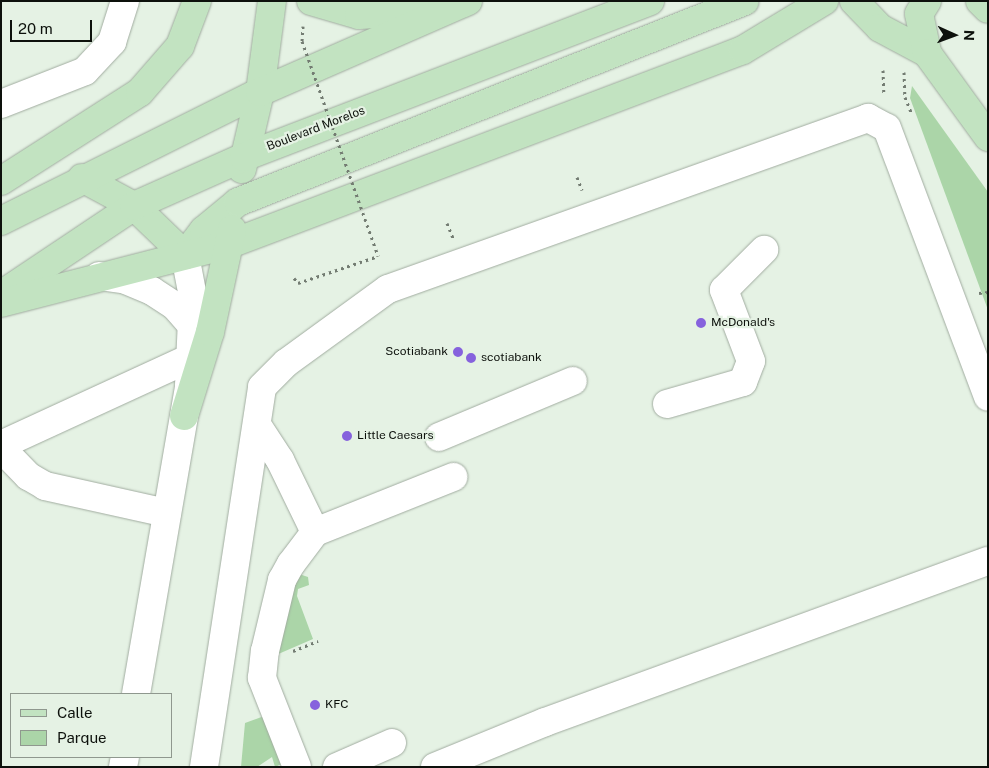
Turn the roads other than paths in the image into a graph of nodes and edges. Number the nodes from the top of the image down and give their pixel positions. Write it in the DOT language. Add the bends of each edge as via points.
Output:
graph roads {
  1 [pos="125,1"];
  2 [pos="197,1"];
  3 [pos="272,1"];
  4 [pos="311,1"];
  5 [pos="650,1"];
  6 [pos="745,1"];
  7 [pos="824,1"];
  8 [pos="854,1"];
  9 [pos="927,1"];
  10 [pos="980,1"];
  11 [pos="464,3"];
  12 [pos="988,9"];
  13 [pos="927,54"];
  14 [pos="260,92"];
  15 [pos="1,104"];
  16 [pos="988,137"];
  17 [pos="244,157"];
  18 [pos="82,178"];
  19 [pos="1,181"];
  20 [pos="238,202"];
  21 [pos="134,206"];
  22 [pos="1,221"];
  23 [pos="230,244"];
  24 [pos="764,250"];
  25 [pos="185,255"];
  26 [pos="100,276"];
  27 [pos="1,295"];
  28 [pos="1,303"];
  29 [pos="193,327"];
  30 [pos="192,356"];
  31 [pos="573,381"];
  32 [pos="988,397"];
  33 [pos="668,404"];
  34 [pos="184,416"];
  35 [pos="257,425"];
  36 [pos="439,438"];
  37 [pos="1,447"];
  38 [pos="453,477"];
  39 [pos="167,514"];
  40 [pos="315,532"];
  41 [pos="988,561"];
  42 [pos="136,693"];
  43 [pos="392,744"];
  44 [pos="204,767"];
  45 [pos="297,767"];
  46 [pos="337,767"];
  47 [pos="435,767"];
  1 -- 15 [label="street" via="112,42 85,71"];
  2 -- 19 [label="main road" via="180,46 140,92"];
  3 -- 14 [label="main road"];
  4 -- 11 [label="main road" via="359,16 416,13"];
  5 -- 17 [label="main road, Boulevard Morelos"];
  6 -- 20 [label="main road"];
  7 -- 23 [label="main road" via="743,50"];
  8 -- 13 [label="main road" via="880,28"];
  9 -- 13 [label="main road" via="919,14"];
  10 -- 12 [label="main road"];
  11 -- 14 [label="main road"];
  13 -- 16 [label="main road"];
  14 -- 17 [label="main road"];
  14 -- 18 [label="main road"];
  17 -- 20 [label="main road"];
  17 -- 21 [label="main road, Boulevard Morelos"];
  18 -- 21 [label="main road"];
  18 -- 22 [label="main road"];
  20 -- 23 [label="main road"];
  20 -- 25 [label="main road" via="204,230"];
  21 -- 25 [label="main road"];
  21 -- 27 [label="main road, Boulevard Morelos"];
  23 -- 25 [label="main road"];
  23 -- 34 [label="main road" via="210,332"];
  24 -- 33 [label="street" via="724,290 751,361 743,382"];
  25 -- 26 [label="main road"];
  25 -- 29 [label="street" via="193,297"];
  26 -- 28 [label="main road"];
  26 -- 29 [label="street" via="126,280 152,291 175,306"];
  29 -- 30 [label="street"];
  30 -- 34 [label="street"];
  30 -- 37 [label="street"];
  31 -- 36 [label="street"];
  32 -- 35 [label="street" via="887,128 868,118 388,289 286,363 262,387"];
  34 -- 39 [label="street"];
  35 -- 40 [label="street" via="280,460"];
  35 -- 44 [label="street"];
  37 -- 39 [label="street" via="28,476 45,486"];
  38 -- 40 [label="street"];
  39 -- 42 [label="street"];
  40 -- 45 [label="street" via="282,580 262,678"];
  41 -- 47 [label="street" via="545,722"];
  43 -- 46 [label="street"];
}
